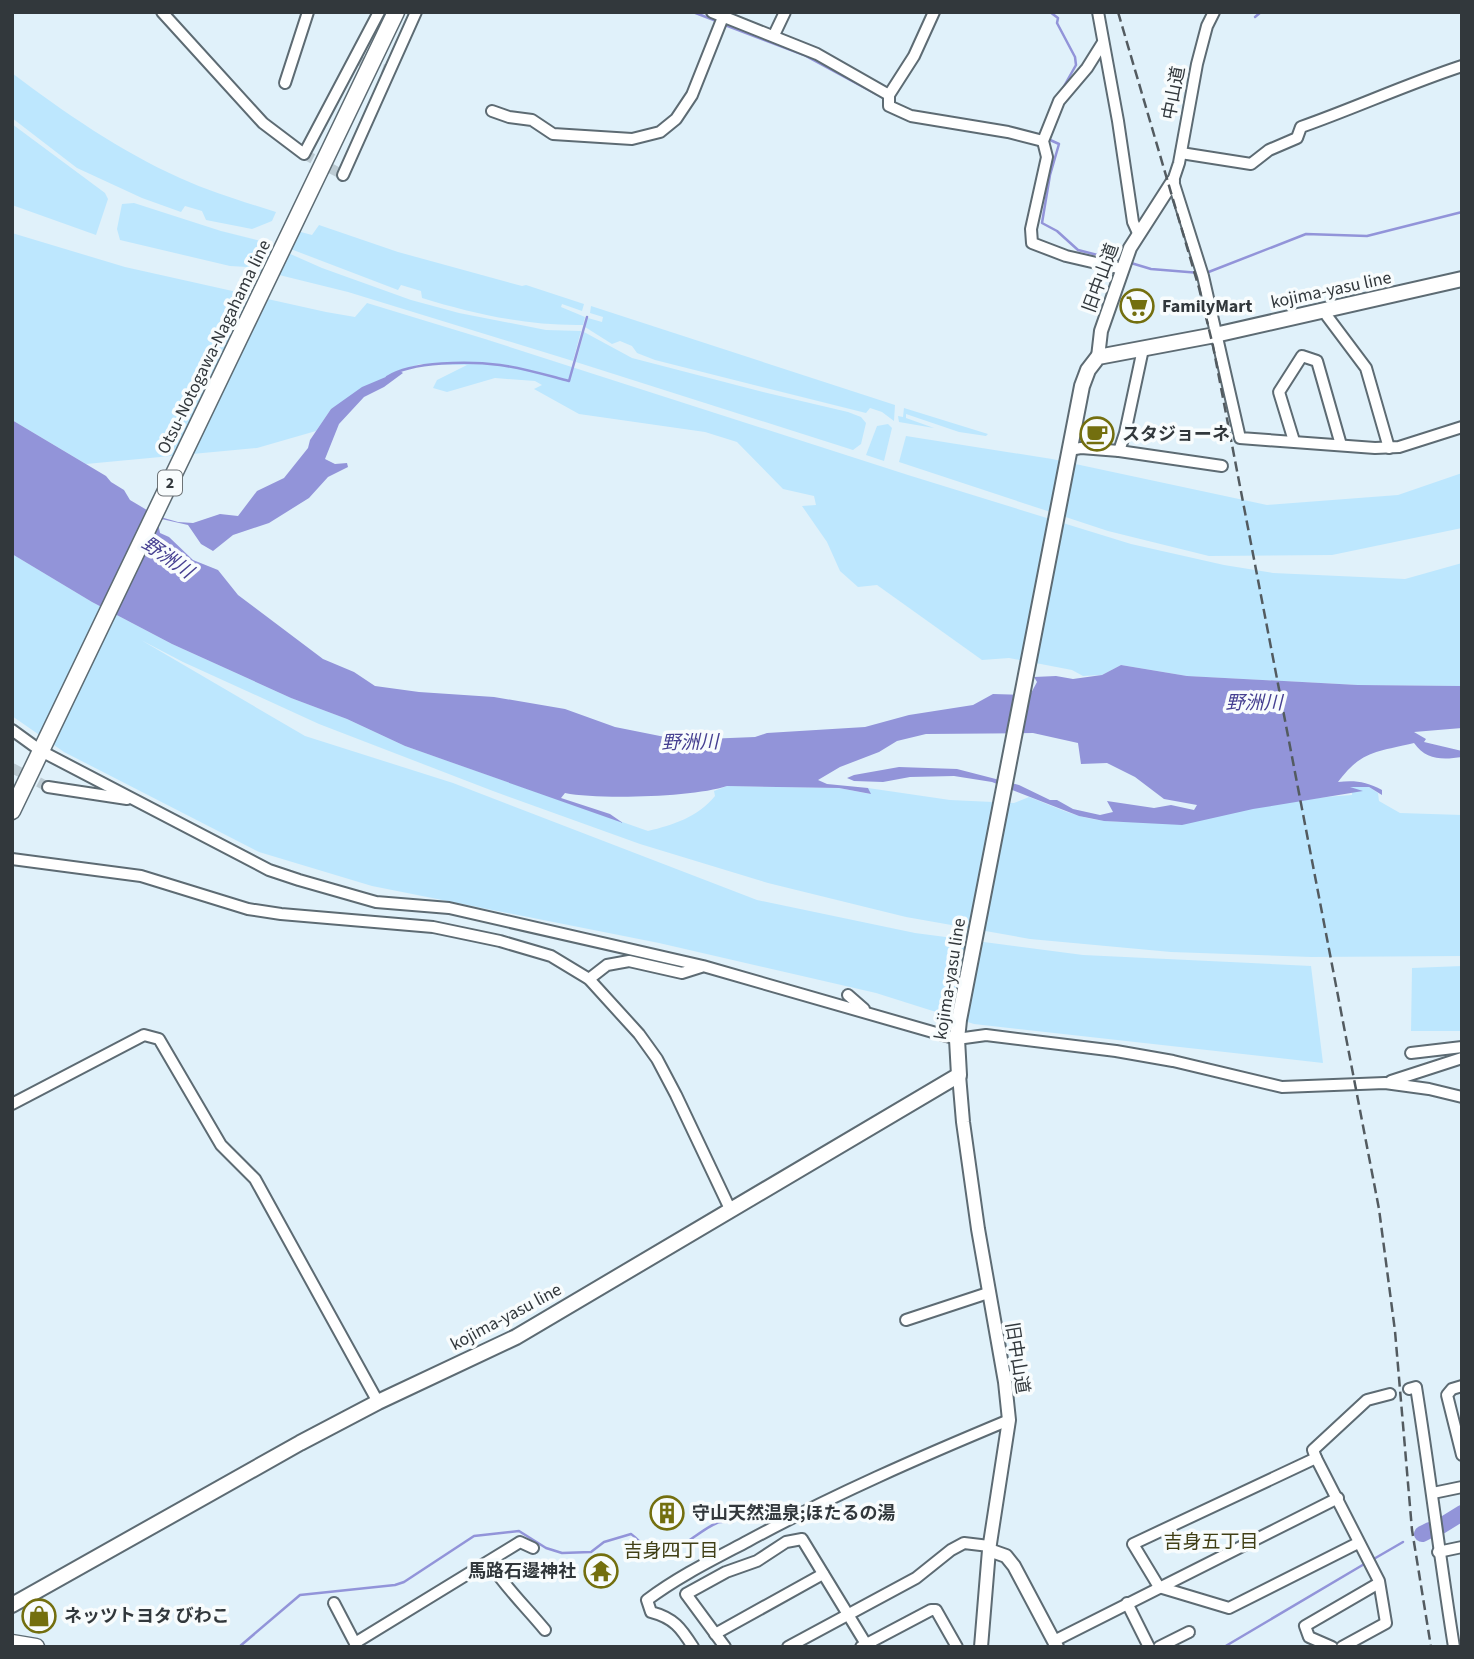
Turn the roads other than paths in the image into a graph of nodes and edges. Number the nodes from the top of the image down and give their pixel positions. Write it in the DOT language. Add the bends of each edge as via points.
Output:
graph roads {
  1 [pos="163,12"];
  2 [pos="308,12"];
  3 [pos="379,12"];
  4 [pos="396,12"];
  5 [pos="415,12"];
  6 [pos="712,12"];
  7 [pos="785,12"];
  8 [pos="934,12"];
  9 [pos="1098,12"];
  10 [pos="1214,12"];
  11 [pos="723,19"];
  12 [pos="774,35"];
  13 [pos="1102,44"];
  14 [pos="1462,66"];
  15 [pos="285,83"];
  16 [pos="889,95"];
  17 [pos="492,111"];
  18 [pos="1044,138"];
  19 [pos="1181,153"];
  20 [pos="343,176"];
  21 [pos="1174,181"];
  22 [pos="1138,233"];
  23 [pos="1124,264"];
  24 [pos="1462,279"];
  25 [pos="1325,310"];
  26 [pos="1216,335"];
  27 [pos="1143,349"];
  28 [pos="1098,357"];
  29 [pos="1462,427"];
  30 [pos="1294,441"];
  31 [pos="1341,444"];
  32 [pos="1389,447"];
  33 [pos="1119,451"];
  34 [pos="1068,455"];
  35 [pos="1222,466"];
  36 [pos="12,730"];
  37 [pos="44,746"];
  38 [pos="48,787"];
  39 [pos="137,801"];
  40 [pos="12,811"];
  41 [pos="12,859"];
  42 [pos="703,966"];
  43 [pos="589,979"];
  44 [pos="848,995"];
  45 [pos="869,1013"];
  46 [pos="957,1039"];
  47 [pos="1462,1046"];
  48 [pos="1410,1053"];
  49 [pos="1462,1058"];
  50 [pos="960,1075"];
  51 [pos="1385,1083"];
  52 [pos="1462,1097"];
  53 [pos="12,1104"];
  54 [pos="731,1211"];
  55 [pos="988,1293"];
  56 [pos="906,1320"];
  57 [pos="1462,1387"];
  58 [pos="1409,1389"];
  59 [pos="1390,1394"];
  60 [pos="378,1402"];
  61 [pos="1009,1420"];
  62 [pos="1462,1455"];
  63 [pos="1316,1458"];
  64 [pos="1462,1487"];
  65 [pos="1433,1493"];
  66 [pos="1338,1498"];
  67 [pos="1358,1543"];
  68 [pos="1462,1547"];
  69 [pos="533,1548"];
  70 [pos="989,1548"];
  71 [pos="1438,1552"];
  72 [pos="489,1562"];
  73 [pos="823,1574"];
  74 [pos="1379,1584"];
  75 [pos="1159,1587"];
  76 [pos="334,1602"];
  77 [pos="1127,1603"];
  78 [pos="12,1605"];
  79 [pos="848,1614"];
  80 [pos="544,1630"];
  81 [pos="1456,1631"];
  82 [pos="1189,1632"];
  83 [pos="715,1633"];
  84 [pos="12,1643"];
  85 [pos="1055,1644"];
  86 [pos="356,1645"];
  87 [pos="864,1645"];
  88 [pos="36,1647"];
  89 [pos="693,1647"];
  90 [pos="725,1647"];
  91 [pos="788,1647"];
  92 [pos="957,1647"];
  93 [pos="981,1647"];
  94 [pos="1149,1647"];
  95 [pos="1159,1647"];
  96 [pos="1332,1647"];
  97 [pos="1342,1647"];
  98 [pos="1454,1647"];
  1 -- 3 [label="street" via="263,123 304,154"];
  2 -- 15 [label="street"];
  4 -- 37 [label="main road, Otsu-Notogawa-Nagahama line / 2"];
  5 -- 20 [label="street"];
  6 -- 11 [label="street"];
  7 -- 12 [label="street"];
  8 -- 16 [label="street"];
  9 -- 13 [label="street"];
  10 -- 19 [label="street, 中山道" via="1197,64"];
  11 -- 12 [label="street"];
  11 -- 17 [label="street" via="692,95 676,119 660,132 632,139 554,134 532,120"];
  12 -- 16 [label="street"];
  13 -- 18 [label="street" via="1059,101"];
  13 -- 22 [label="street" via="1132,222"];
  14 -- 19 [label="street" via="1301,127 1297,138 1251,164"];
  16 -- 18 [label="street" via="889,106 911,116"];
  18 -- 23 [label="street" via="1047,157 1032,243 1066,256"];
  19 -- 21 [label="street, 中山道"];
  21 -- 22 [label="street, 旧中山道"];
  21 -- 26 [label="street"];
  22 -- 23 [label="street, 旧中山道"];
  23 -- 28 [label="street, 旧中山道" via="1101,331"];
  24 -- 25 [label="main road, kojima-yasu line"];
  25 -- 26 [label="main road, kojima-yasu line"];
  25 -- 32 [label="street" via="1366,368"];
  26 -- 27 [label="main road, kojima-yasu line"];
  26 -- 30 [label="street" via="1240,438"];
  27 -- 28 [label="main road, kojima-yasu line"];
  27 -- 33 [label="street"];
  28 -- 34 [label="main road, kojima-yasu line" via="1082,386"];
  29 -- 32 [label="street"];
  30 -- 31 [label="street"];
  30 -- 31 [label="street" via="1279,392 1302,356 1317,361"];
  31 -- 32 [label="street"];
  33 -- 34 [label="street" via="1081,448"];
  33 -- 35 [label="street"];
  34 -- 46 [label="main road, kojima-yasu line"];
  36 -- 37 [label="street"];
  37 -- 39 [label="street"];
  37 -- 40 [label="main road, Otsu-Notogawa-Nagahama line / 2"];
  38 -- 39 [label="street"];
  39 -- 42 [label="street" via="269,870 376,902 449,908"];
  41 -- 43 [label="street" via="141,876 281,915 433,927 551,956"];
  42 -- 43 [label="street" via="682,973 629,961 607,965"];
  42 -- 45 [label="street"];
  43 -- 54 [label="street" via="657,1059"];
  44 -- 45 [label="street"];
  45 -- 46 [label="street"];
  46 -- 50 [label="main road, kojima-yasu line"];
  46 -- 51 [label="street" via="986,1035 1116,1051 1282,1087"];
  47 -- 48 [label="street"];
  49 -- 51 [label="street"];
  50 -- 54 [label="main road, kojima-yasu line"];
  50 -- 55 [label="street, 旧中山道"];
  51 -- 52 [label="street"];
  53 -- 60 [label="street" via="144,1035 159,1039 221,1145 255,1179"];
  54 -- 60 [label="main road, kojima-yasu line" via="516,1337"];
  55 -- 56 [label="street"];
  55 -- 61 [label="street, 旧中山道"];
  57 -- 62 [label="street" via="1447,1395"];
  58 -- 65 [label="street" via="1416,1387"];
  59 -- 63 [label="street" via="1367,1400 1313,1450"];
  60 -- 78 [label="main road, kojima-yasu line"];
  61 -- 70 [label="street, 旧中山道"];
  61 -- 89 [label="street" via="801,1513 671,1582 647,1600 651,1612 668,1616"];
  63 -- 66 [label="street"];
  63 -- 75 [label="street" via="1133,1544"];
  64 -- 65 [label="street"];
  65 -- 71 [label="street"];
  66 -- 67 [label="street"];
  66 -- 75 [label="street"];
  67 -- 74 [label="street"];
  67 -- 75 [label="street" via="1229,1608"];
  68 -- 71 [label="street"];
  69 -- 72 [label="street" via="520,1542"];
  70 -- 79 [label="street" via="957,1546 916,1578"];
  70 -- 85 [label="street" via="1014,1566"];
  70 -- 93 [label="street, 旧中山道"];
  71 -- 81 [label="street"];
  72 -- 80 [label="street"];
  72 -- 86 [label="street"];
  73 -- 79 [label="street"];
  73 -- 83 [label="street"];
  73 -- 83 [label="street" via="802,1539 786,1542 686,1594"];
  74 -- 96 [label="street" via="1305,1626 1309,1637"];
  74 -- 97 [label="street" via="1386,1623"];
  75 -- 77 [label="street"];
  76 -- 86 [label="street"];
  77 -- 85 [label="street"];
  77 -- 94 [label="street"];
  79 -- 87 [label="street"];
  79 -- 91 [label="street"];
  81 -- 98 [label="street"];
  82 -- 95 [label="street"];
  83 -- 90 [label="street"];
  84 -- 88 [label="main road"];
  87 -- 92 [label="street" via="936,1610"];
}
